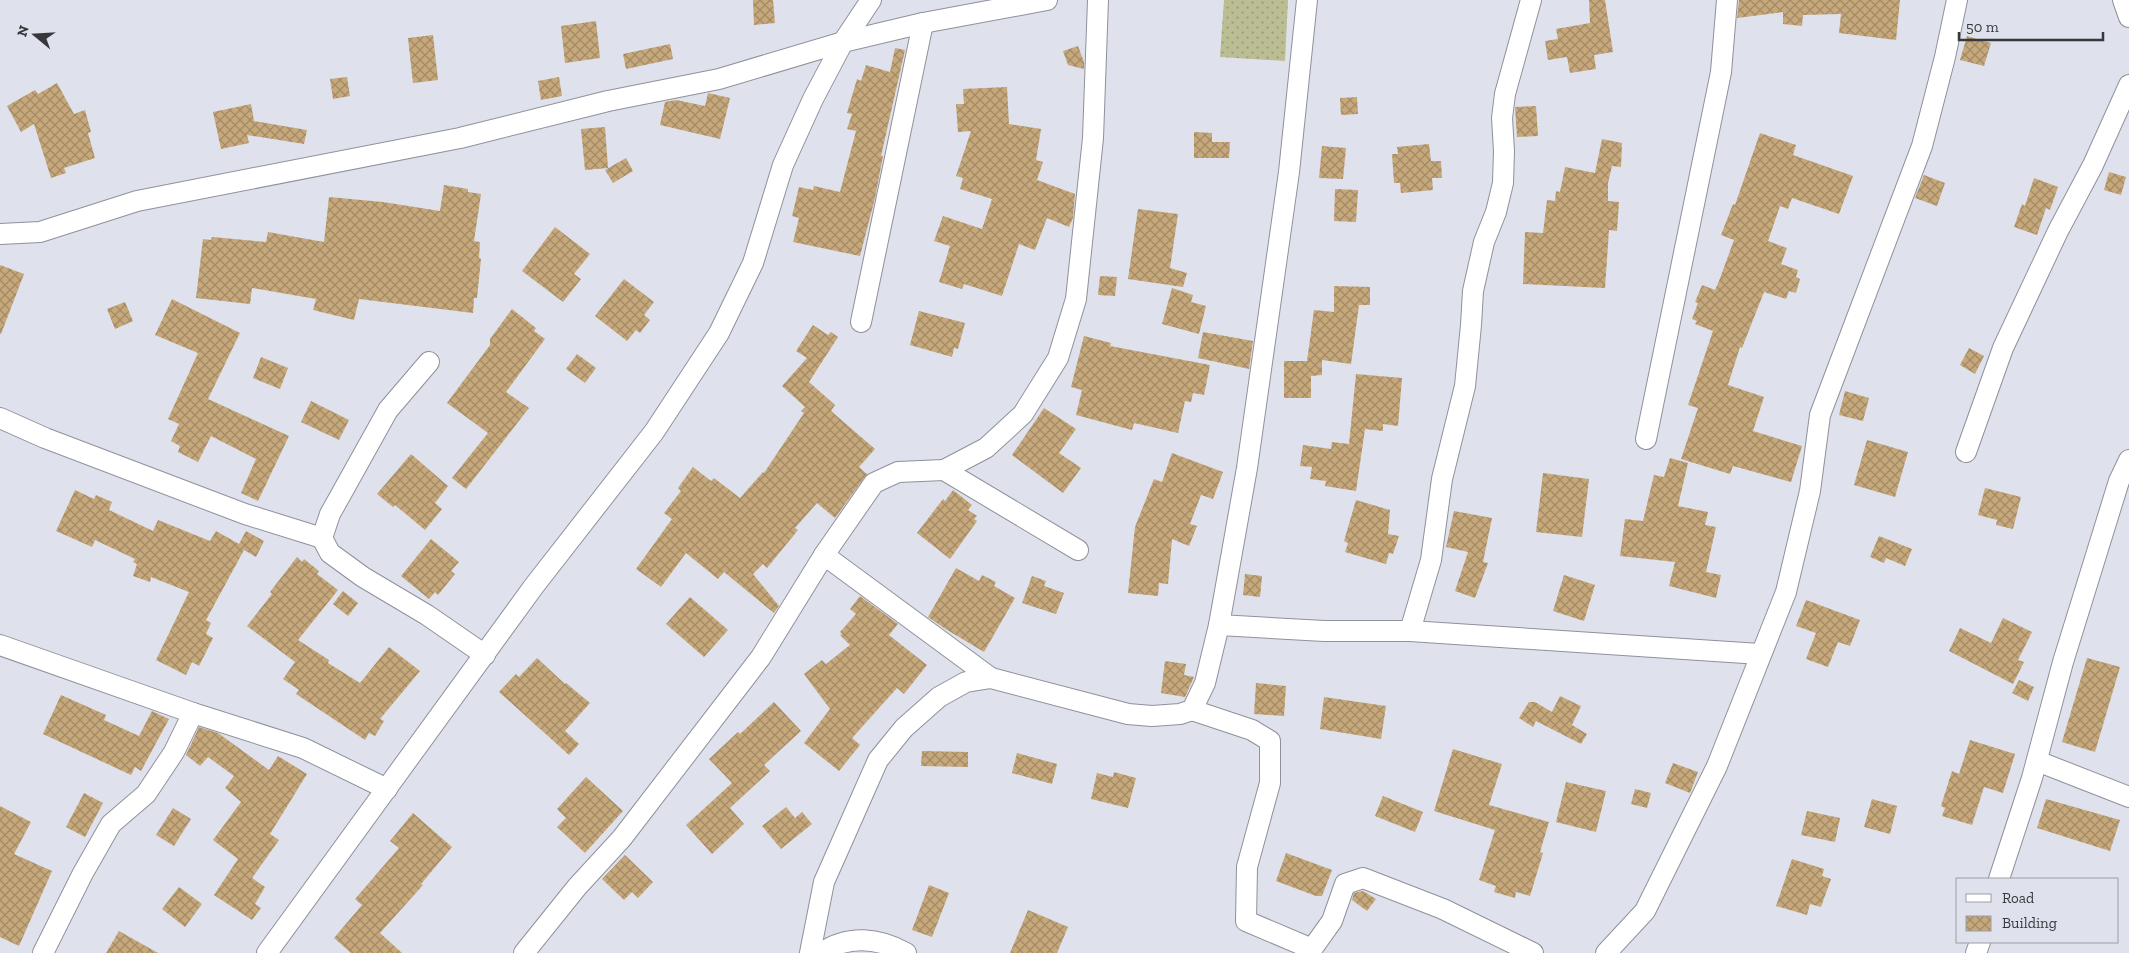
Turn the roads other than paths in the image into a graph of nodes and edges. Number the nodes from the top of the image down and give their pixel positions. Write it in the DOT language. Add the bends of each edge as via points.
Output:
graph roads {
  1 [pos="871,0"];
  2 [pos="1047,0"];
  3 [pos="1098,0"];
  4 [pos="1307,0"];
  5 [pos="1532,0"];
  6 [pos="1727,0"];
  7 [pos="1957,0"];
  8 [pos="2123,0"];
  9 [pos="2129,17"];
  10 [pos="923,23"];
  11 [pos="843,42"];
  12 [pos="2129,85"];
  13 [pos="0,234"];
  14 [pos="861,322"];
  15 [pos="429,362"];
  16 [pos="0,418"];
  17 [pos="1646,439"];
  18 [pos="1966,452"];
  19 [pos="2129,460"];
  20 [pos="944,470"];
  21 [pos="2124,483"];
  22 [pos="322,538"];
  23 [pos="1078,550"];
  24 [pos="824,556"];
  25 [pos="1219,625"];
  26 [pos="1410,630"];
  27 [pos="0,645"];
  28 [pos="485,654"];
  29 [pos="1760,654"];
  30 [pos="991,678"];
  31 [pos="1192,710"];
  32 [pos="193,713"];
  33 [pos="2037,761"];
  34 [pos="387,789"];
  35 [pos="2129,797"];
  36 [pos="1999,878"];
  37 [pos="43,953"];
  38 [pos="267,953"];
  39 [pos="524,953"];
  40 [pos="810,953"];
  41 [pos="821,953"];
  42 [pos="906,953"];
  43 [pos="1533,953"];
  44 [pos="1606,953"];
  1 -- 11 [label="street"];
  2 -- 10 [label="street"];
  3 -- 20 [label="street" via="1093,138 1076,299 1058,358 1024,414 986,448"];
  4 -- 25 [label="street" via="1288,181 1247,468"];
  5 -- 26 [label="street" via="1505,94 1503,183 1484,242 1473,291 1464,386 1442,479 1431,560"];
  6 -- 17 [label="street" via="1721,72"];
  7 -- 29 [label="street" via="1922,146 1820,416 1810,491 1786,592"];
  8 -- 9 [label="street"];
  10 -- 11 [label="street"];
  10 -- 14 [label="street"];
  11 -- 13 [label="street" via="719,79 608,101 442,142 137,201 40,232"];
  11 -- 28 [label="street" via="783,165 753,262 719,333 654,432"];
  12 -- 18 [label="street" via="2003,348"];
  15 -- 22 [label="street" via="388,410 330,514"];
  16 -- 22 [label="street" via="245,514"];
  19 -- 21 [label="street"];
  20 -- 23 [label="street"];
  20 -- 24 [label="street" via="898,472 874,483"];
  21 -- 33 [label="street" via="2063,662"];
  22 -- 28 [label="street" via="330,554"];
  24 -- 30 [label="street"];
  24 -- 39 [label="street" via="761,657 622,838"];
  25 -- 26 [label="street" via="1324,631"];
  25 -- 31 [label="street" via="1205,683"];
  26 -- 29 [label="street"];
  27 -- 32 [label="street"];
  28 -- 34 [label="street"];
  29 -- 44 [label="street" via="1717,766 1645,912"];
  30 -- 31 [label="street" via="1128,714 1152,716"];
  30 -- 40 [label="street" via="966,682 939,697 904,728 878,760 824,882"];
  31 -- 43 [label="street" via="1252,730 1270,741 1270,783 1247,867 1246,921 1312,950 1332,921 1344,884 1363,878 1443,909"];
  32 -- 34 [label="street" via="304,748"];
  32 -- 37 [label="street" via="174,752 146,794 111,824 82,873"];
  33 -- 35 [label="street"];
  33 -- 36 [label="street"];
  34 -- 38 [label="street"];
  41 -- 42 [label="street" via="852,939 873,940"];
}
